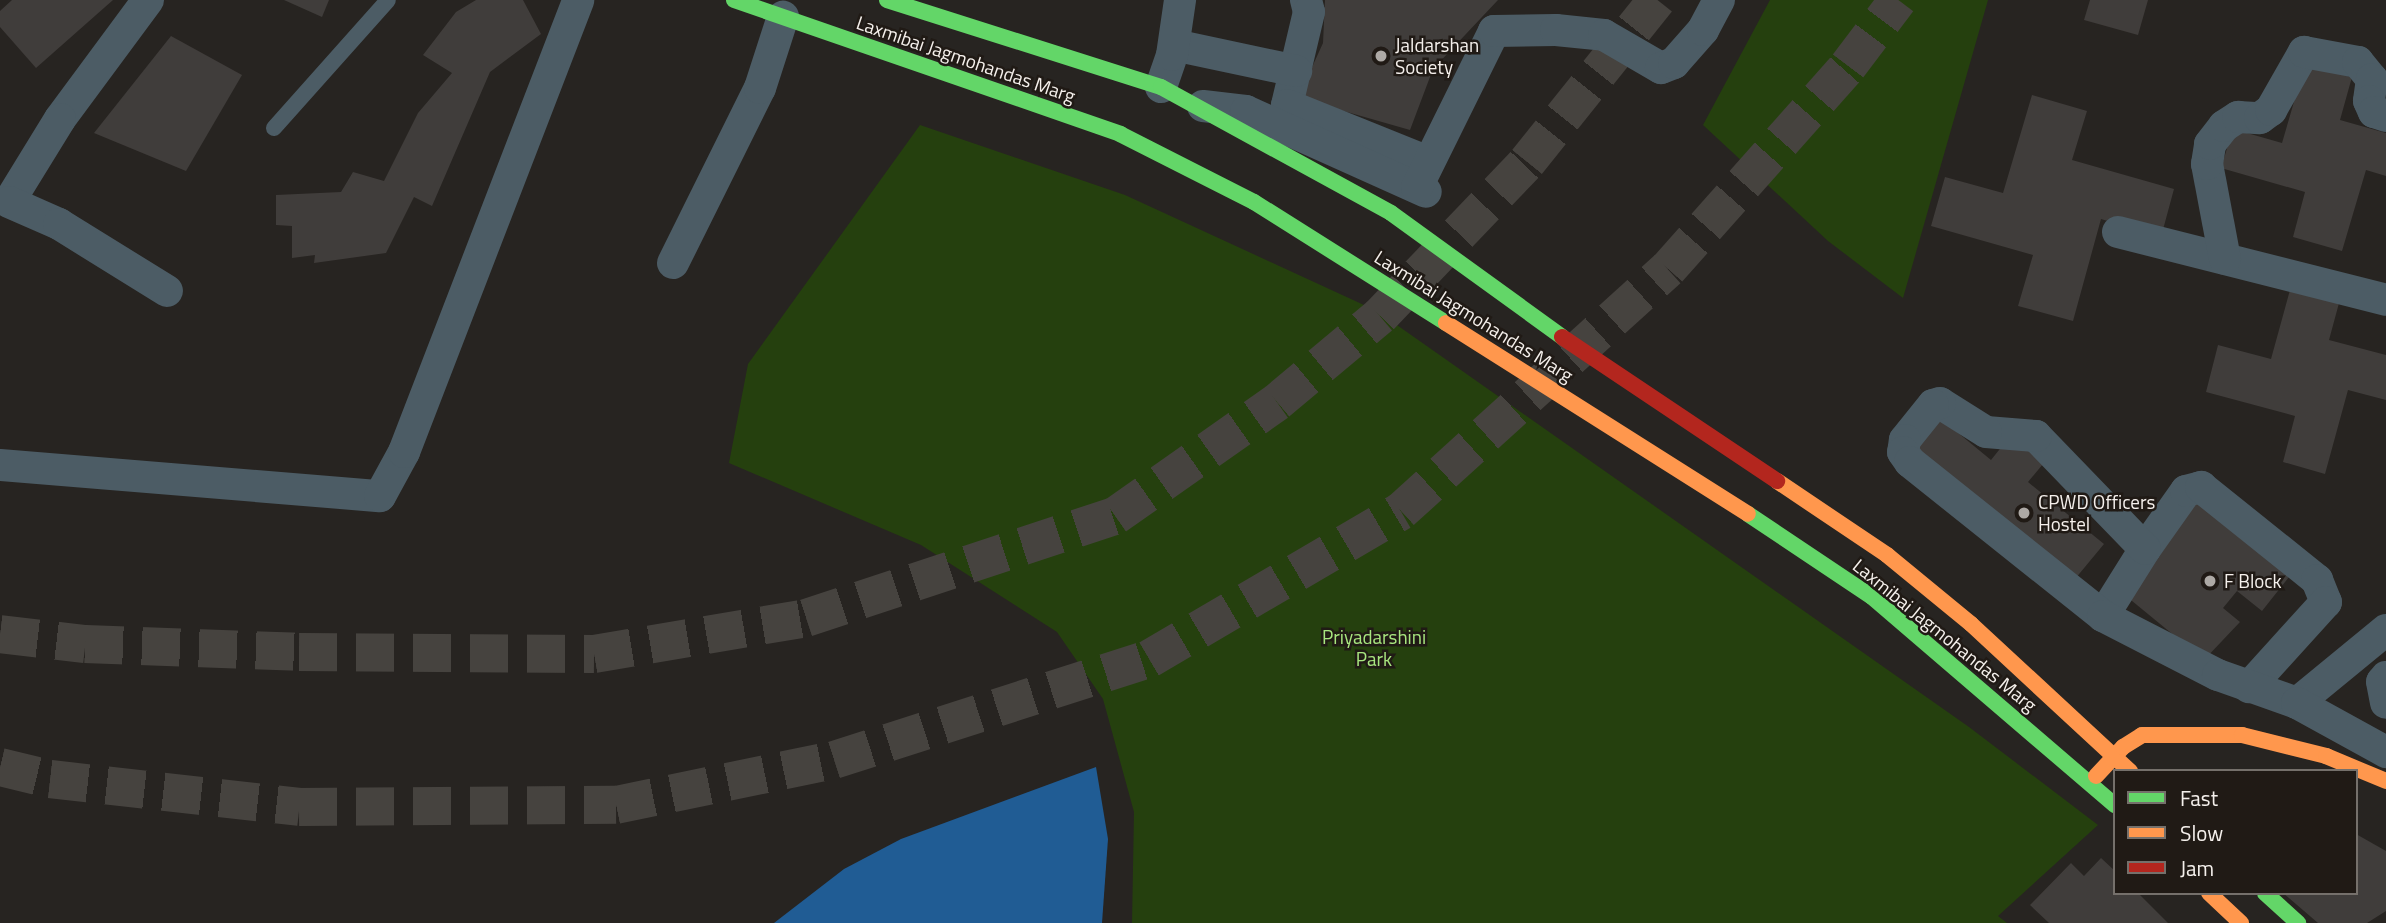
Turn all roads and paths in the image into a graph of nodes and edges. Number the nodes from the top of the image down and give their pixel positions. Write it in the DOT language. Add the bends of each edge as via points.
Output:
graph roads {
  1 [pos="148,0"];
  2 [pos="388,0"];
  3 [pos="578,0"];
  4 [pos="735,0"];
  5 [pos="887,0"];
  6 [pos="1180,0"];
  7 [pos="1306,0"];
  8 [pos="1719,0"];
  9 [pos="783,18"];
  10 [pos="1174,45"];
  11 [pos="1296,71"];
  12 [pos="1161,87"];
  13 [pos="1195,105"];
  14 [pos="2386,116"];
  15 [pos="274,128"];
  16 [pos="1424,180"];
  17 [pos="5,209"];
  18 [pos="2118,232"];
  19 [pos="2225,260"];
  20 [pos="673,263"];
  21 [pos="167,291"];
  22 [pos="2386,300"];
  23 [pos="0,464"];
  24 [pos="2145,549"];
  25 [pos="2103,616"];
  26 [pos="2386,630"];
  27 [pos="2386,677"];
  28 [pos="2249,687"];
  29 [pos="2297,703"];
  30 [pos="2386,703"];
  31 [pos="2213,737"];
  32 [pos="2386,752"];
  33 [pos="2239,754"];
  34 [pos="2114,757"];
  35 [pos="2324,763"];
  36 [pos="2128,769"];
  37 [pos="2345,769"];
  38 [pos="2358,773"];
  39 [pos="2386,781"];
  40 [pos="2090,783"];
  41 [pos="2113,803"];
  42 [pos="2211,895"];
  43 [pos="2267,895"];
  44 [pos="2241,923"];
  45 [pos="2298,923"];
  1 -- 17 [label="street" via="60,119"];
  2 -- 15 [label="lane"];
  3 -- 23 [label="street" via="404,452 380,496"];
  4 -- 9 [label="main road, Laxmibai Jagmohandas Marg"];
  5 -- 12 [label="main road, Laxmibai Jagmohandas Marg"];
  6 -- 10 [label="street"];
  7 -- 11 [label="street" via="1309,12"];
  8 -- 16 [label="street" via="1703,30 1674,63 1661,68 1604,35 1556,30 1494,32"];
  9 -- 20 [label="street" via="760,88"];
  9 -- 40 [label="main road, Laxmibai Jagmohandas Marg" via="1120,134 1254,202 1720,495 1872,597"];
  10 -- 11 [label="street"];
  10 -- 12 [label="street"];
  11 -- 16 [label="street" via="1287,105"];
  12 -- 13 [label="main road, Laxmibai Jagmohandas Marg"];
  13 -- 16 [label="street" via="1246,111"];
  13 -- 34 [label="main road, Laxmibai Jagmohandas Marg" via="1435,241 1520,309 1886,555 1971,624"];
  14 -- 19 [label="street" via="2374,113 2369,101 2372,79 2358,62 2304,52 2271,110 2259,118 2238,117 2210,144 2207,164"];
  17 -- 21 [label="street" via="59,224"];
  18 -- 19 [label="street"];
  19 -- 22 [label="street"];
  24 -- 25 [label="street"];
  24 -- 25 [label="street" via="2036,436 1986,432 1940,403 1933,405 1905,440 1903,452 1910,462"];
  24 -- 28 [label="street" via="2186,491 2201,487 2317,580 2326,603"];
  25 -- 28 [label="street"];
  26 -- 29 [label="street"];
  27 -- 30 [label="street" via="2382,694"];
  28 -- 29 [label="street"];
  29 -- 32 [label="street"];
  31 -- 33 [label="main road"];
  31 -- 34 [label="main road" via="2142,735"];
  31 -- 35 [label="main road" via="2242,736"];
  34 -- 36 [label="main road, Laxmibai Jagmohandas Marg"];
  34 -- 40 [label="main road"];
  35 -- 37 [label="main road"];
  38 -- 39 [label="main road"];
  40 -- 41 [label="main road, Laxmibai Jagmohandas Marg"];
  42 -- 44 [label="main road"];
  43 -- 45 [label="main road"];
}
